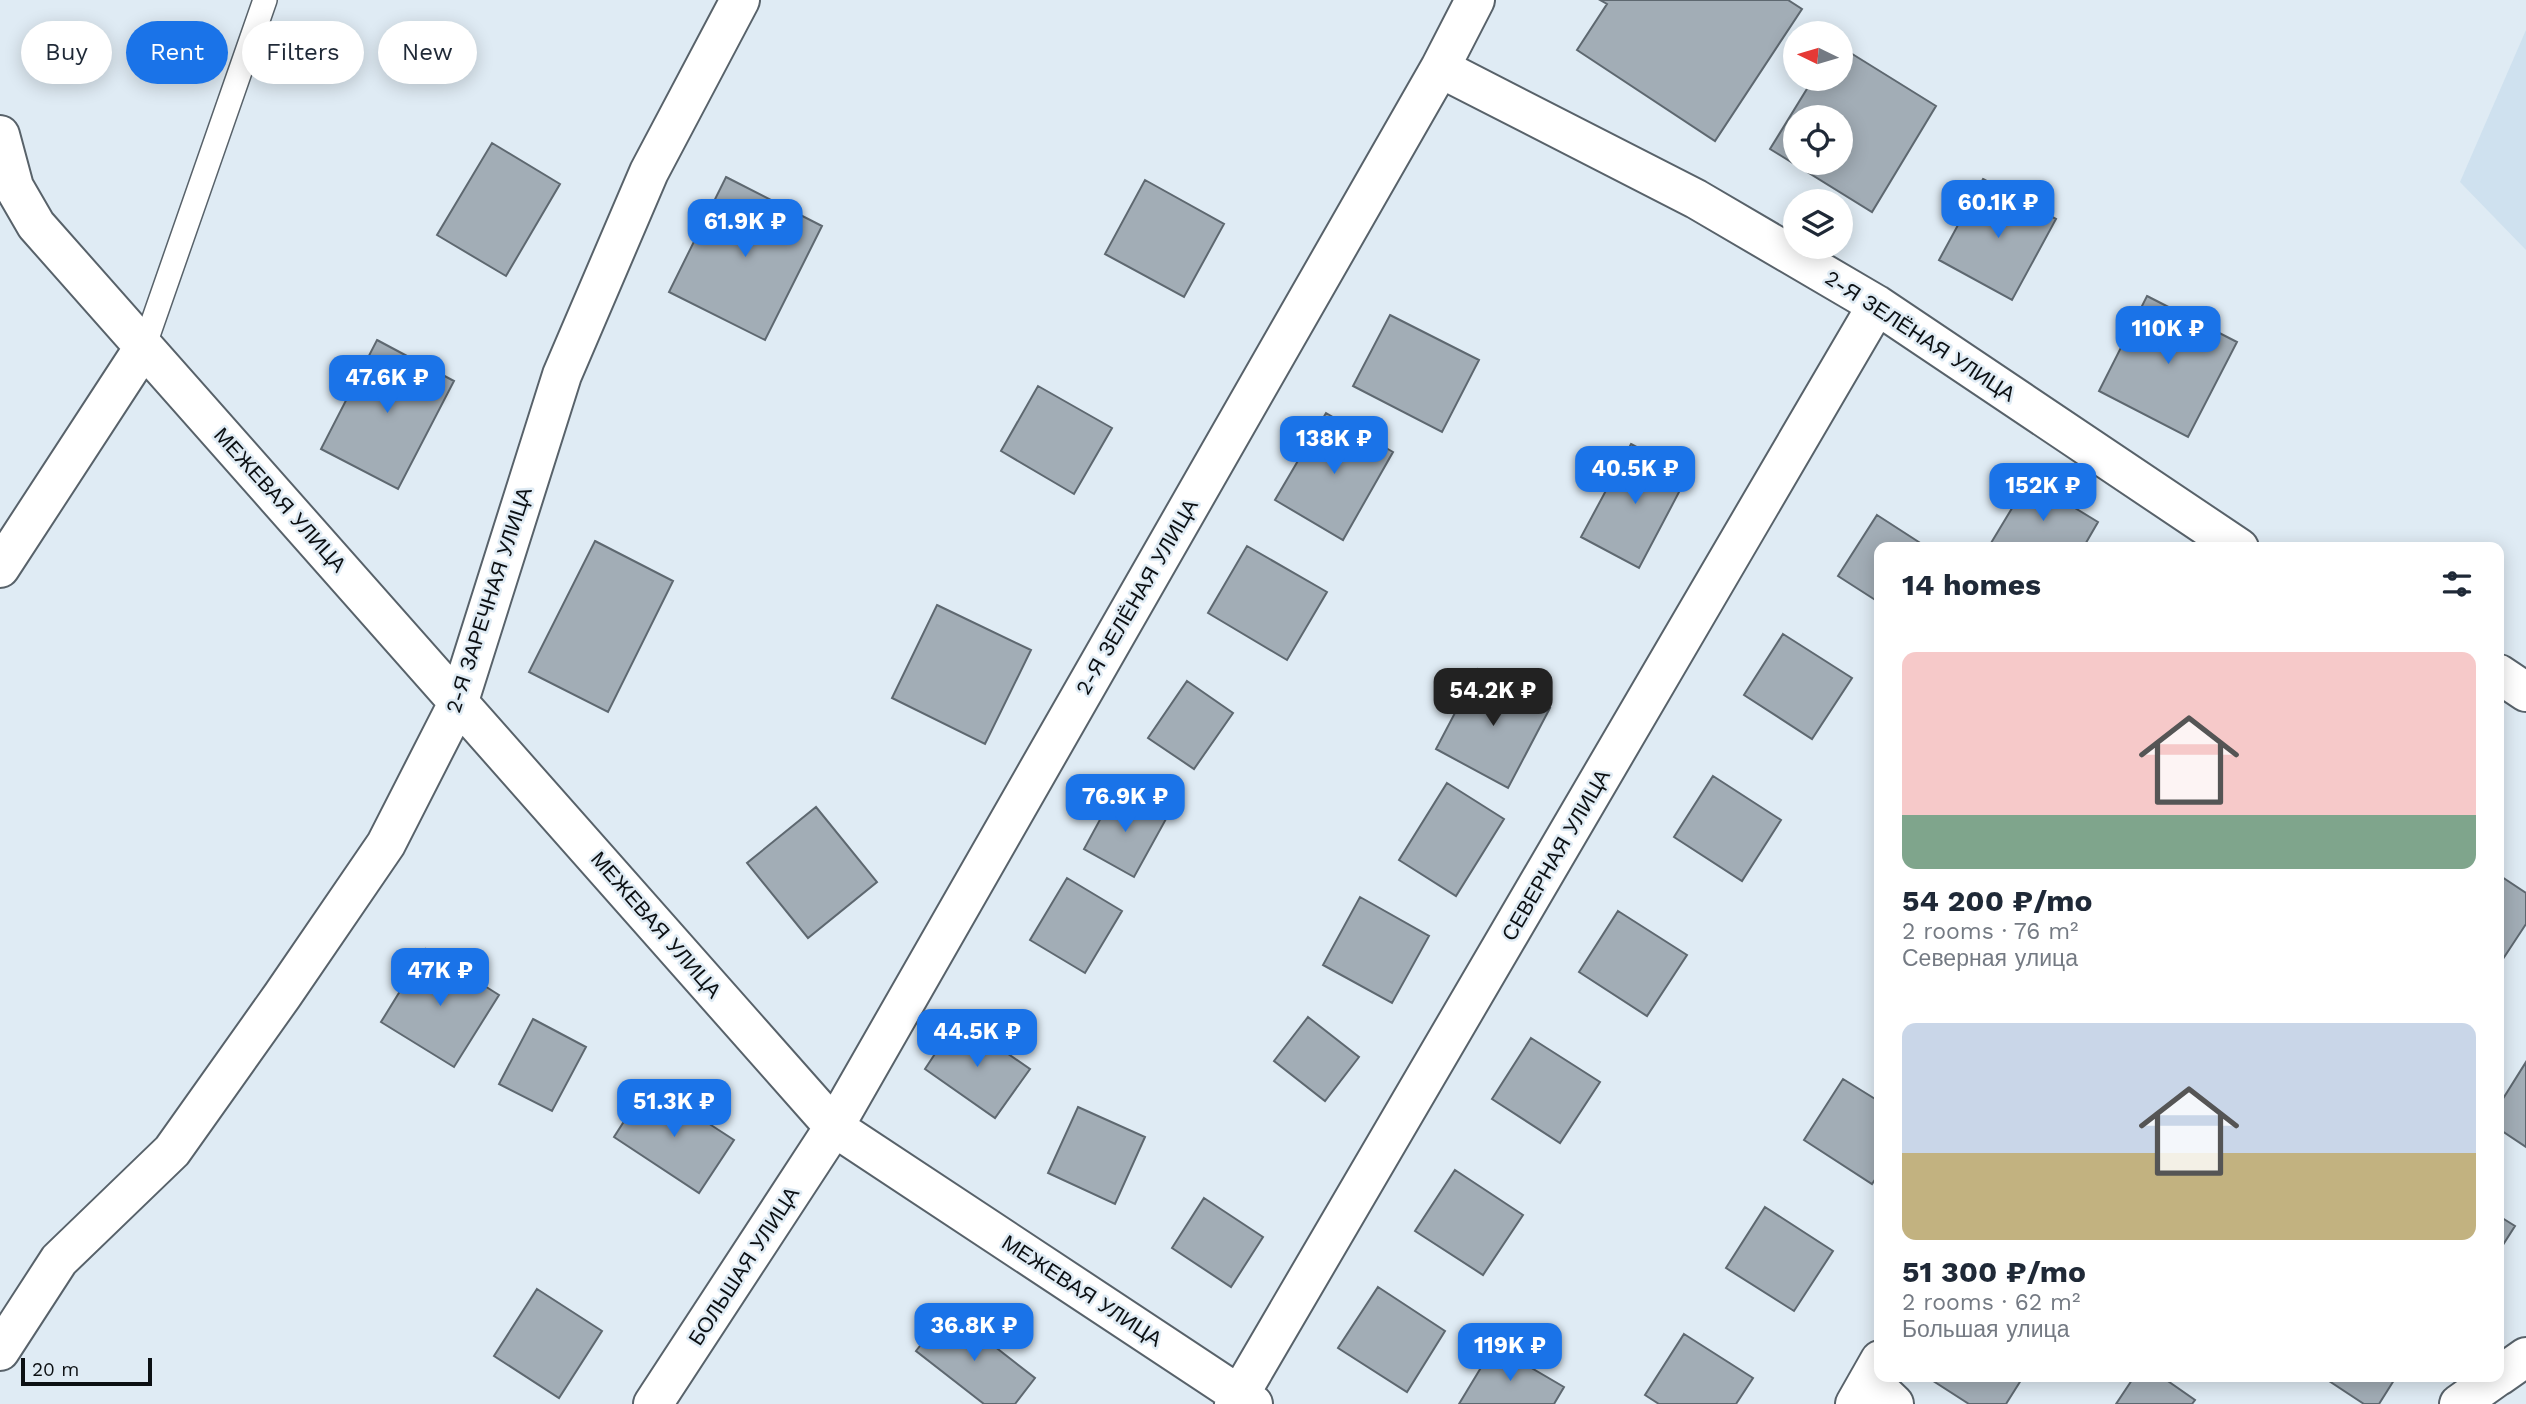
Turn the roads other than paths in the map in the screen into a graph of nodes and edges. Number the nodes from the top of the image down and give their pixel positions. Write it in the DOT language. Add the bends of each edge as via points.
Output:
graph roads {
  1 [pos="265,0"];
  2 [pos="740,0"];
  3 [pos="1475,0"];
  4 [pos="1440,68"];
  5 [pos="0,135"];
  6 [pos="1877,305"];
  7 [pos="144,347"];
  8 [pos="2230,542"];
  9 [pos="0,568"];
  10 [pos="2504,677"];
  11 [pos="2526,692"];
  12 [pos="459,701"];
  13 [pos="834,1127"];
  14 [pos="0,1351"];
  15 [pos="2526,1357"];
  16 [pos="2504,1373"];
  17 [pos="2491,1382"];
  18 [pos="1242,1401"];
  19 [pos="653,1404"];
  20 [pos="2459,1404"];
  1 -- 7 [label="lane"];
  2 -- 12 [label="street, 2-Я ЗАРЕЧНАЯ УЛИЦА" via="649,172 562,375"];
  3 -- 4 [label="street, 2-Я ЗЕЛЁНАЯ УЛИЦА"];
  4 -- 6 [label="street, 2-Я ЗЕЛЁНАЯ УЛИЦА" via="1696,199"];
  4 -- 13 [label="street, 2-Я ЗЕЛЁНАЯ УЛИЦА"];
  5 -- 7 [label="street, МЕЖЕВАЯ УЛИЦА" via="14,187 36,225"];
  6 -- 8 [label="street, 2-Я ЗЕЛЁНАЯ УЛИЦА"];
  6 -- 18 [label="street, СЕВЕРНАЯ УЛИЦА"];
  7 -- 9 [label="street"];
  7 -- 12 [label="street, МЕЖЕВАЯ УЛИЦА"];
  10 -- 11 [label="street"];
  12 -- 13 [label="street, МЕЖЕВАЯ УЛИЦА"];
  12 -- 14 [label="street, 2-Я ЗАРЕЧНАЯ УЛИЦА" via="386,844 172,1152 59,1260"];
  13 -- 18 [label="street, МЕЖЕВАЯ УЛИЦА"];
  13 -- 19 [label="street, БОЛЬШАЯ УЛИЦА"];
  15 -- 16 [label="street"];
  17 -- 20 [label="street"];
}
